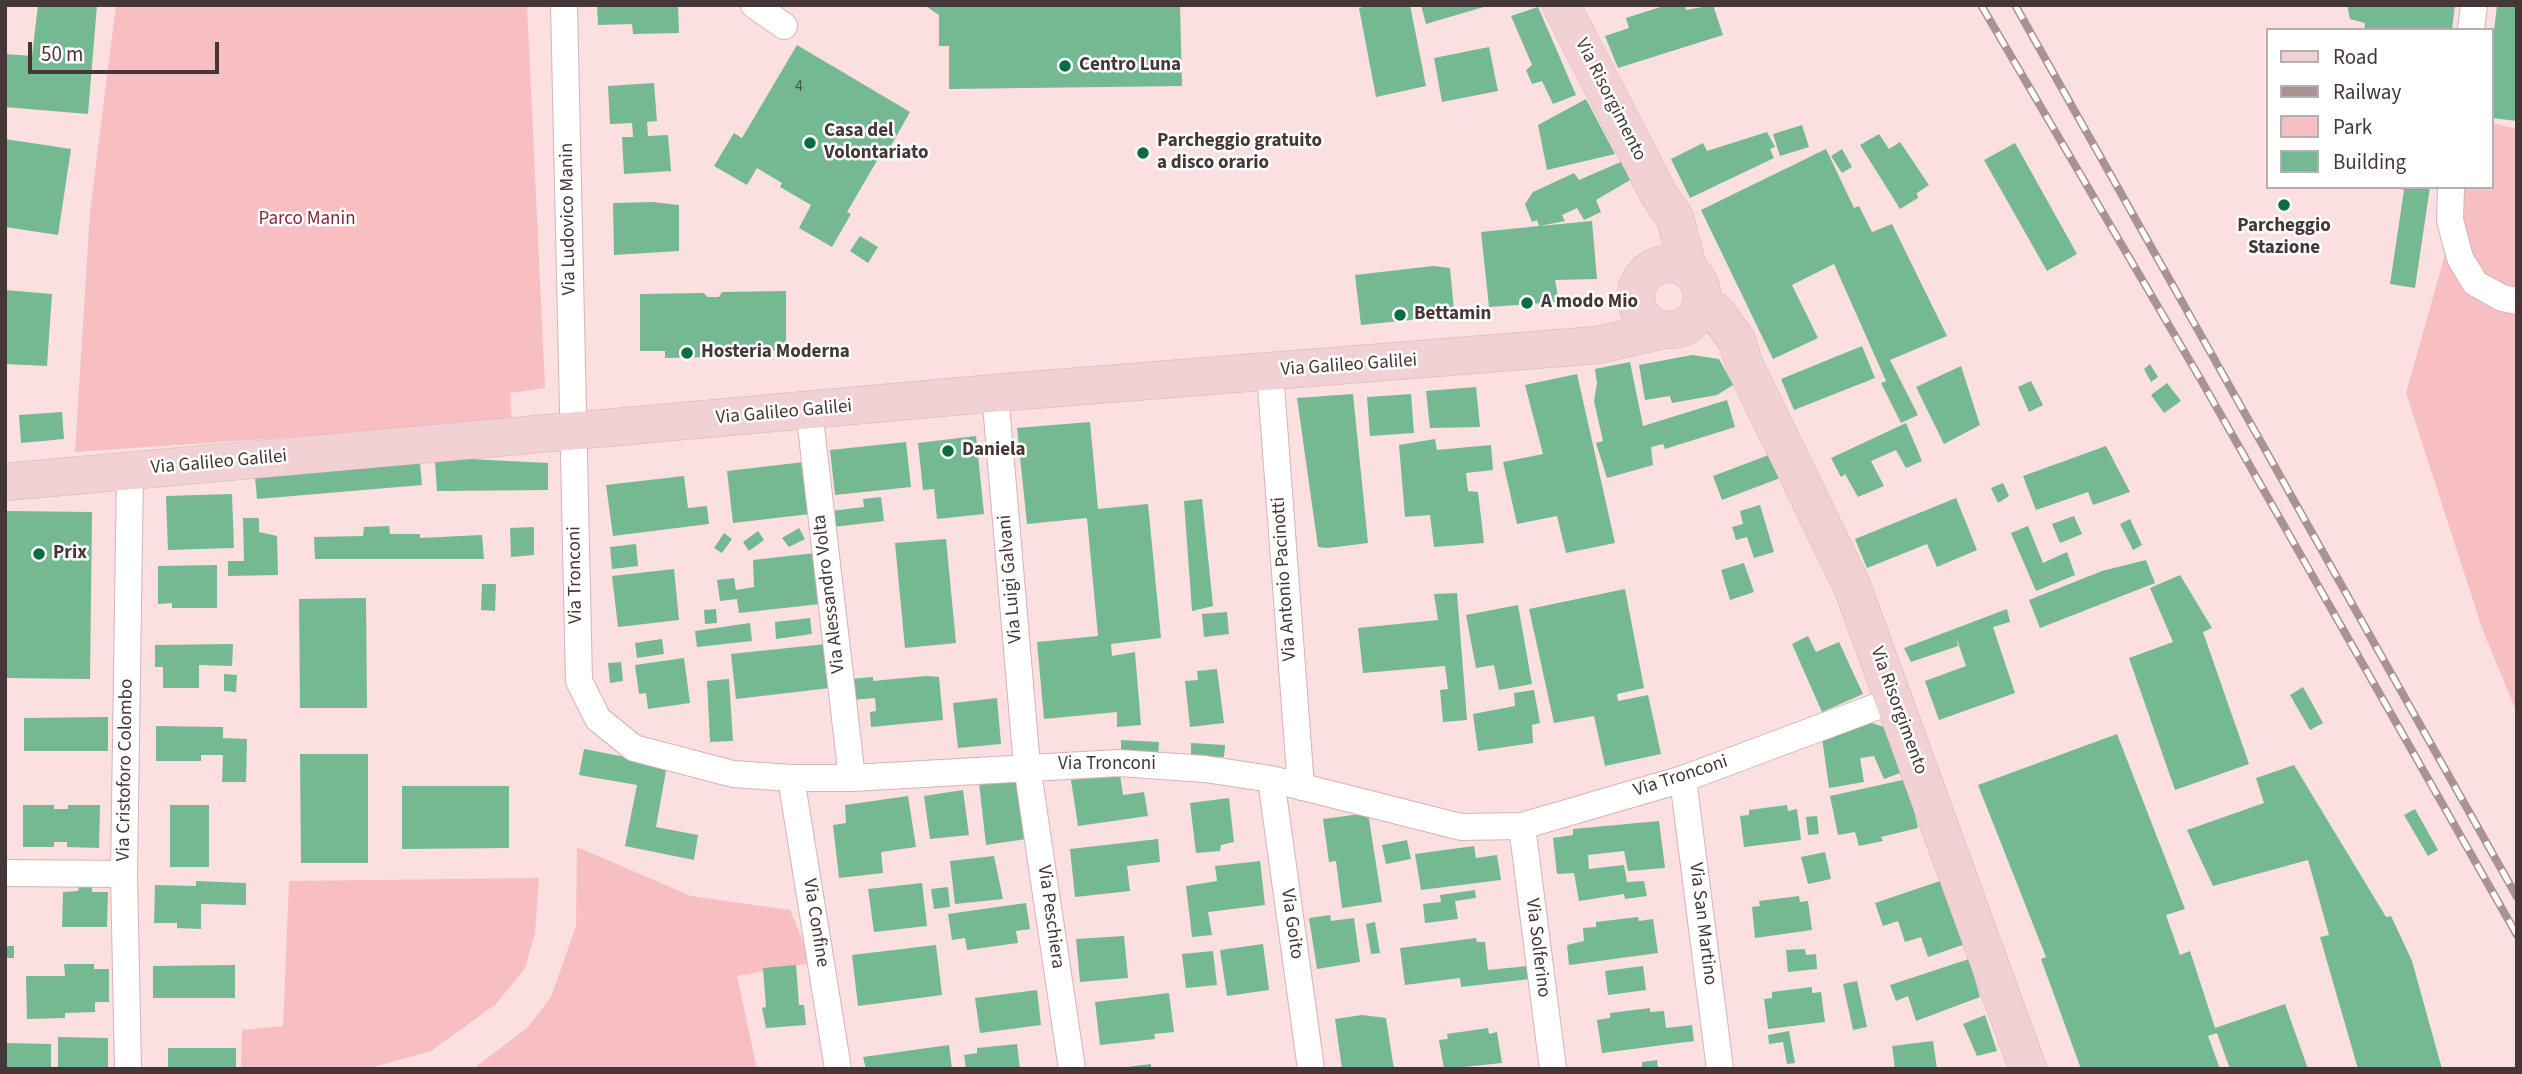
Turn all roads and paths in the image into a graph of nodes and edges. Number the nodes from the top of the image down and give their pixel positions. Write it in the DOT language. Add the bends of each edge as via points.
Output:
graph roads {
  1 [pos="565,5"];
  2 [pos="754,5"];
  3 [pos="1561,5"];
  4 [pos="2474,5"];
  5 [pos="784,26"];
  6 [pos="2471,28"];
  7 [pos="2451,189"];
  8 [pos="1659,195"];
  9 [pos="1688,268"];
  10 [pos="1643,284"];
  11 [pos="2517,301"];
  12 [pos="1682,320"];
  13 [pos="1562,346"];
  14 [pos="1270,372"];
  15 [pos="995,393"];
  16 [pos="809,410"];
  17 [pos="573,432"];
  18 [pos="130,471"];
  19 [pos="5,482"];
  20 [pos="1894,700"];
  21 [pos="1027,766"];
  22 [pos="791,778"];
  23 [pos="852,778"];
  24 [pos="1271,779"];
  25 [pos="1683,779"];
  26 [pos="1301,786"];
  27 [pos="1522,827"];
  28 [pos="5,873"];
  29 [pos="124,874"];
  30 [pos="128,1069"];
  31 [pos="838,1069"];
  32 [pos="1072,1069"];
  33 [pos="1311,1069"];
  34 [pos="1553,1069"];
  35 [pos="1720,1069"];
  36 [pos="2028,1069"];
  1 -- 17 [label="street, Via Ludovico Manin"];
  2 -- 5 [label="street"];
  3 -- 8 [label="street, Via Risorgimento"];
  4 -- 6 [label="street"];
  7 -- 11 [label="street" via="2450,220 2460,258 2475,283"];
  8 -- 9 [label="street, Via Risorgimento" via="1675,218"];
  8 -- 10 [label="street, Via Risorgimento" via="1661,236"];
  9 -- 10 [label="street" via="1669,263"];
  9 -- 12 [label="street, Via Risorgimento" via="1701,284"];
  10 -- 12 [label="street, Via Risorgimento" via="1644,319"];
  10 -- 13 [label="street, Via Galileo Galilei" via="1605,325"];
  12 -- 13 [label="street, Via Galileo Galilei" via="1615,343"];
  12 -- 20 [label="street, Via Risorgimento" via="1714,337 1744,363 1852,586"];
  13 -- 14 [label="street, Via Galileo Galilei"];
  14 -- 15 [label="street, Via Galileo Galilei"];
  14 -- 26 [label="street, Via Antonio Pacinotti"];
  15 -- 16 [label="street, Via Galileo Galilei"];
  15 -- 21 [label="street, Via Luigi Galvani"];
  16 -- 17 [label="street, Via Galileo Galilei"];
  16 -- 23 [label="street, Via Alessandro Volta"];
  17 -- 18 [label="street, Via Galileo Galilei"];
  17 -- 22 [label="street, Via Tronconi" via="579,681 598,719 634,748 733,774"];
  18 -- 19 [label="street, Via Galileo Galilei"];
  18 -- 29 [label="street, Via Cristoforo Colombo"];
  20 -- 25 [label="street, Via Tronconi"];
  20 -- 36 [label="street, Via Risorgimento"];
  21 -- 23 [label="street, Via Tronconi"];
  21 -- 24 [label="street, Via Tronconi" via="1119,763"];
  21 -- 32 [label="street, Via Peschiera"];
  22 -- 23 [label="street, Via Tronconi"];
  22 -- 31 [label="street, Via Confine"];
  24 -- 26 [label="street, Via Tronconi"];
  24 -- 33 [label="street, Via Goito"];
  25 -- 27 [label="street, Via Tronconi"];
  25 -- 35 [label="street, Via San Martino"];
  26 -- 27 [label="street, Via Tronconi" via="1461,827"];
  27 -- 34 [label="street, Via Solferino"];
  28 -- 29 [label="street"];
  29 -- 30 [label="street, Via Cristoforo Colombo"];
}
